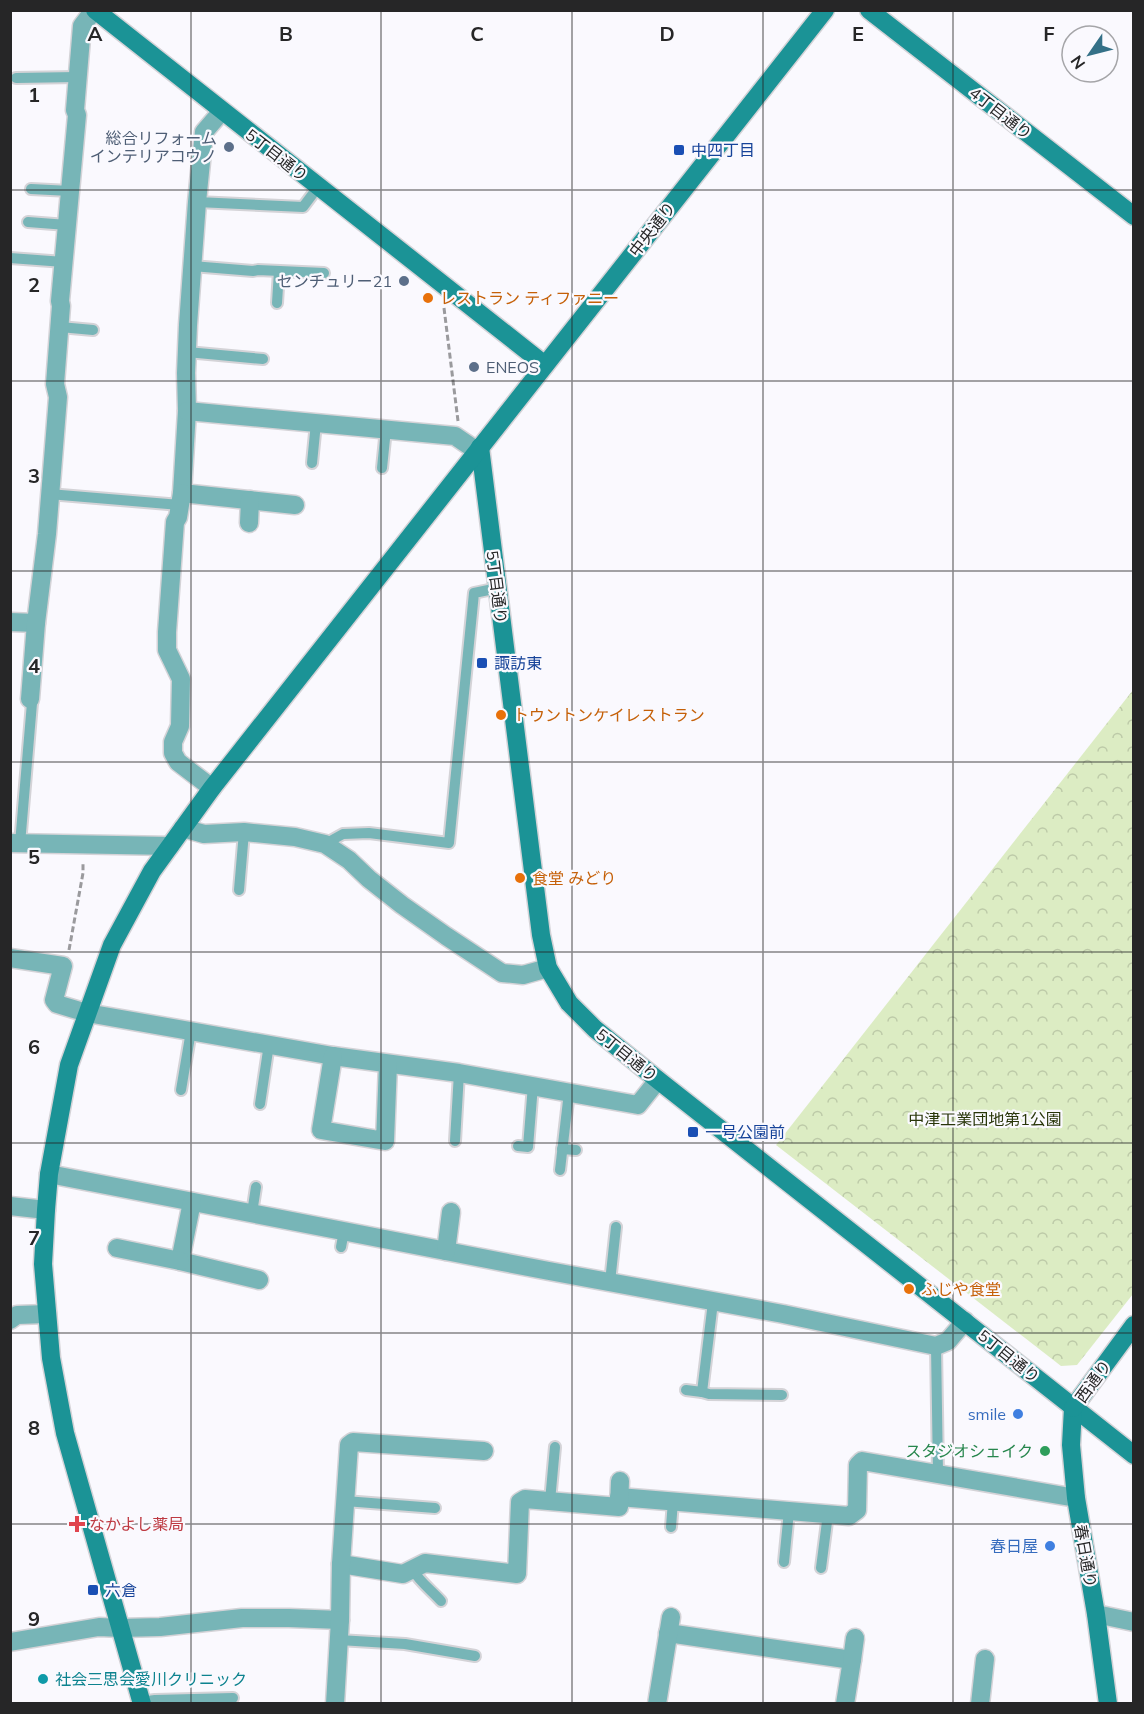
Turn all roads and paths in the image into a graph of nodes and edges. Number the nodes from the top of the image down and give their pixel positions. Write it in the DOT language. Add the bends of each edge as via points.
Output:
graph roads {
  1 [pos="94,10"];
  2 [pos="825,10"];
  3 [pos="869,10"];
  4 [pos="77,77"];
  5 [pos="16,78"];
  6 [pos="222,111"];
  7 [pos="318,187"];
  8 [pos="32,189"];
  9 [pos="70,191"];
  10 [pos="196,202"];
  11 [pos="1134,216"];
  12 [pos="28,222"];
  13 [pos="67,225"];
  14 [pos="10,258"];
  15 [pos="64,262"];
  16 [pos="192,266"];
  17 [pos="279,271"];
  18 [pos="324,273"];
  19 [pos="450,290"];
  20 [pos="277,303"];
  21 [pos="60,327"];
  22 [pos="93,330"];
  23 [pos="187,352"];
  24 [pos="263,359"];
  25 [pos="545,365"];
  26 [pos="187,411"];
  27 [pos="316,423"];
  28 [pos="386,429"];
  29 [pos="460,439"];
  30 [pos="479,449"];
  31 [pos="312,463"];
  32 [pos="382,468"];
  33 [pos="49,494"];
  34 [pos="181,499"];
  35 [pos="250,500"];
  36 [pos="295,505"];
  37 [pos="249,523"];
  38 [pos="498,588"];
  39 [pos="10,622"];
  40 [pos="36,624"];
  41 [pos="30,699"];
  42 [pos="212,788"];
  43 [pos="183,828"];
  44 [pos="244,832"];
  45 [pos="15,843"];
  46 [pos="325,844"];
  47 [pos="84,845"];
  48 [pos="170,846"];
  49 [pos="239,890"];
  50 [pos="10,958"];
  51 [pos="63,966"];
  52 [pos="548,968"];
  53 [pos="87,1013"];
  54 [pos="191,1031"];
  55 [pos="269,1044"];
  56 [pos="333,1056"];
  57 [pos="388,1064"];
  58 [pos="459,1073"];
  59 [pos="658,1080"];
  60 [pos="533,1085"];
  61 [pos="181,1089"];
  62 [pos="568,1092"];
  63 [pos="260,1104"];
  64 [pos="455,1141"];
  65 [pos="518,1146"];
  66 [pos="562,1149"];
  67 [pos="576,1150"];
  68 [pos="560,1170"];
  69 [pos="49,1174"];
  70 [pos="256,1187"];
  71 [pos="192,1202"];
  72 [pos="10,1206"];
  73 [pos="46,1210"];
  74 [pos="451,1212"];
  75 [pos="252,1213"];
  76 [pos="616,1227"];
  77 [pos="446,1251"];
  78 [pos="126,1255"];
  79 [pos="180,1261"];
  80 [pos="249,1282"];
  81 [pos="610,1282"];
  82 [pos="713,1302"];
  83 [pos="47,1314"];
  84 [pos="10,1320"];
  85 [pos="965,1321"];
  86 [pos="1134,1325"];
  87 [pos="936,1346"];
  88 [pos="686,1390"];
  89 [pos="702,1392"];
  90 [pos="766,1395"];
  91 [pos="782,1395"];
  92 [pos="766,1407"];
  93 [pos="1073,1408"];
  94 [pos="555,1447"];
  95 [pos="485,1452"];
  96 [pos="1134,1455"];
  97 [pos="938,1473"];
  98 [pos="1076,1498"];
  99 [pos="345,1501"];
  100 [pos="550,1501"];
  101 [pos="673,1502"];
  102 [pos="419,1507"];
  103 [pos="435,1508"];
  104 [pos="789,1511"];
  105 [pos="828,1514"];
  106 [pos="419,1520"];
  107 [pos="671,1527"];
  108 [pos="784,1562"];
  109 [pos="341,1564"];
  110 [pos="821,1568"];
  111 [pos="412,1569"];
  112 [pos="441,1601"];
  113 [pos="1096,1614"];
  114 [pos="339,1620"];
  115 [pos="1134,1622"];
  116 [pos="121,1628"];
  117 [pos="855,1638"];
  118 [pos="339,1640"];
  119 [pos="10,1642"];
  120 [pos="475,1656"];
  121 [pos="985,1659"];
  122 [pos="852,1660"];
  123 [pos="232,1698"];
  124 [pos="141,1703"];
  125 [pos="335,1704"];
  126 [pos="657,1704"];
  127 [pos="845,1704"];
  128 [pos="980,1704"];
  129 [pos="1108,1704"];
  1 -- 4 [label="street" via="82,26"];
  1 -- 6 [label="street, 5丁目通り"];
  2 -- 25 [label="street, 中央通り"];
  3 -- 11 [label="street, 4丁目通り"];
  4 -- 5 [label="lane"];
  4 -- 9 [label="street"];
  6 -- 7 [label="street, 5丁目通り"];
  6 -- 10 [label="street" via="204,132"];
  7 -- 10 [label="lane" via="303,207"];
  7 -- 19 [label="street, 5丁目通り"];
  8 -- 9 [label="lane"];
  9 -- 13 [label="street"];
  10 -- 16 [label="street"];
  12 -- 13 [label="lane"];
  13 -- 15 [label="street"];
  14 -- 15 [label="lane"];
  15 -- 21 [label="street"];
  16 -- 17 [label="lane"];
  16 -- 23 [label="street"];
  17 -- 18 [label="lane"];
  17 -- 20 [label="lane"];
  19 -- 25 [label="street, 5丁目通り"];
  19 -- 29 [label="path" via="443,300"];
  21 -- 22 [label="lane"];
  21 -- 33 [label="street"];
  23 -- 24 [label="lane"];
  23 -- 26 [label="street"];
  25 -- 30 [label="street, 中央通り"];
  26 -- 27 [label="street"];
  26 -- 34 [label="street"];
  27 -- 28 [label="street"];
  27 -- 31 [label="lane"];
  28 -- 29 [label="street"];
  28 -- 32 [label="lane"];
  29 -- 30 [label="street"];
  30 -- 38 [label="street, 5丁目通り"];
  30 -- 42 [label="street, 中央通り"];
  33 -- 34 [label="lane"];
  33 -- 40 [label="street"];
  34 -- 35 [label="street"];
  34 -- 42 [label="street" via="175,522 167,632 167,650 181,679 180,726 173,753 178,762"];
  35 -- 36 [label="street"];
  35 -- 37 [label="street"];
  38 -- 46 [label="lane" via="474,593 449,843 369,833 343,834"];
  38 -- 52 [label="street, 5丁目通り"];
  39 -- 40 [label="street"];
  40 -- 41 [label="street"];
  41 -- 45 [label="lane"];
  42 -- 43 [label="street, 中央通り"];
  43 -- 44 [label="street" via="204,834"];
  43 -- 48 [label="street, 中央通り"];
  44 -- 46 [label="street"];
  44 -- 49 [label="lane"];
  45 -- 47 [label="street"];
  46 -- 52 [label="street" via="402,905 502,973 523,975"];
  47 -- 48 [label="street"];
  47 -- 51 [label="path" via="83,873"];
  48 -- 53 [label="street, 中央通り" via="152,870 112,945"];
  50 -- 51 [label="street"];
  51 -- 53 [label="street" via="54,1000"];
  52 -- 59 [label="street, 5丁目通り" via="569,1003"];
  53 -- 54 [label="street"];
  53 -- 69 [label="street, 中央通り" via="69,1065"];
  54 -- 55 [label="street"];
  54 -- 61 [label="lane"];
  55 -- 56 [label="street"];
  55 -- 63 [label="lane"];
  56 -- 57 [label="street"];
  56 -- 57 [label="street" via="321,1130 385,1141"];
  57 -- 58 [label="street"];
  58 -- 60 [label="street"];
  58 -- 64 [label="lane"];
  59 -- 62 [label="street" via="639,1105"];
  59 -- 85 [label="street, 5丁目通り"];
  60 -- 62 [label="street"];
  60 -- 65 [label="lane" via="528,1147"];
  62 -- 66 [label="lane"];
  66 -- 67 [label="lane"];
  66 -- 68 [label="lane"];
  69 -- 71 [label="street"];
  69 -- 73 [label="street, 中央通り"];
  70 -- 75 [label="lane"];
  71 -- 75 [label="street"];
  71 -- 79 [label="street"];
  72 -- 73 [label="street"];
  73 -- 83 [label="street, 中央通り" via="43,1264"];
  74 -- 77 [label="street"];
  75 -- 77 [label="street" via="342,1239"];
  76 -- 81 [label="lane"];
  77 -- 81 [label="street" via="497,1253 550,1263"];
  78 -- 79 [label="street"];
  79 -- 80 [label="street"];
  81 -- 82 [label="street"];
  82 -- 87 [label="street"];
  82 -- 89 [label="lane"];
  83 -- 84 [label="street" via="17,1315"];
  83 -- 116 [label="street, 中央通り" via="65,1433"];
  85 -- 87 [label="street" via="948,1341"];
  85 -- 93 [label="street, 5丁目通り"];
  86 -- 93 [label="street, 西通り"];
  87 -- 97 [label="lane"];
  88 -- 89 [label="lane"];
  89 -- 90 [label="lane"];
  90 -- 91 [label="lane"];
  90 -- 92 [label="lane"];
  93 -- 96 [label="street, 5丁目通り"];
  93 -- 98 [label="street, 春日通り" via="1071,1445"];
  94 -- 100 [label="lane"];
  95 -- 99 [label="street" via="432,1455 353,1442 349,1444"];
  97 -- 98 [label="street"];
  97 -- 105 [label="street" via="862,1461 858,1465 857,1510 849,1516"];
  98 -- 113 [label="street, 春日通り"];
  99 -- 102 [label="lane"];
  99 -- 109 [label="street"];
  100 -- 101 [label="street" via="619,1508 620,1489"];
  100 -- 111 [label="street" via="520,1502 517,1574 425,1563"];
  101 -- 104 [label="street"];
  101 -- 107 [label="lane"];
  102 -- 103 [label="lane"];
  102 -- 106 [label="lane"];
  104 -- 105 [label="street"];
  104 -- 108 [label="lane"];
  105 -- 110 [label="lane"];
  109 -- 111 [label="street" via="403,1574"];
  109 -- 114 [label="street"];
  111 -- 112 [label="lane"];
  113 -- 115 [label="street"];
  113 -- 129 [label="street, 春日通り"];
  114 -- 116 [label="street" via="242,1618"];
  114 -- 118 [label="street"];
  116 -- 119 [label="street" via="99,1627"];
  116 -- 124 [label="street, 中央通り"];
  117 -- 122 [label="street"];
  118 -- 120 [label="lane" via="405,1644 423,1653"];
  118 -- 125 [label="street"];
  121 -- 128 [label="street"];
  122 -- 126 [label="street" via="670,1625"];
  122 -- 127 [label="street"];
  123 -- 124 [label="lane"];
}
